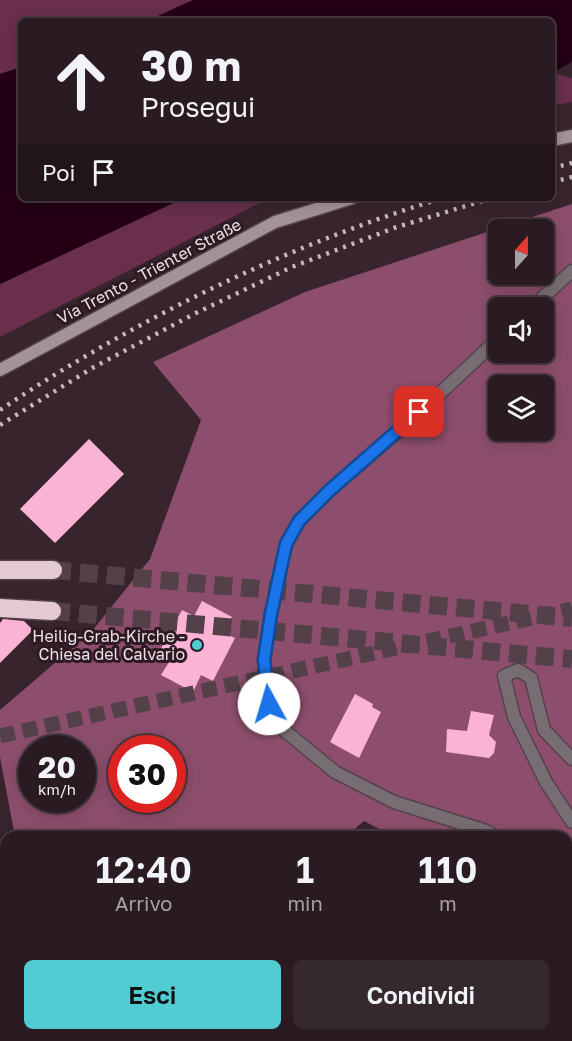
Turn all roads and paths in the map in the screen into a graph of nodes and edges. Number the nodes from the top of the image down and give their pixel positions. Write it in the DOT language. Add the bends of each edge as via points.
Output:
graph roads {
  1 [pos="572,136"];
  2 [pos="555,139"];
  3 [pos="342,201"];
  4 [pos="572,271"];
  5 [pos="543,297"];
  6 [pos="488,348"];
  7 [pos="0,370"];
  8 [pos="0,570"];
  9 [pos="53,570"];
  10 [pos="0,608"];
  11 [pos="52,611"];
  12 [pos="572,759"];
  13 [pos="572,822"];
  14 [pos="486,831"];
  1 -- 2 [label="street"];
  3 -- 7 [label="street, Via Trento - Trienter Straße" via="275,222"];
  4 -- 5 [label="street"];
  6 -- 14 [label="street" via="299,521 286,544 264,660 269,704 284,730 335,772 394,802"];
  8 -- 9 [label="highway"];
  10 -- 11 [label="highway"];
  12 -- 13 [label="street" via="544,730 531,678 518,670 504,676 514,717 546,782"];
}
